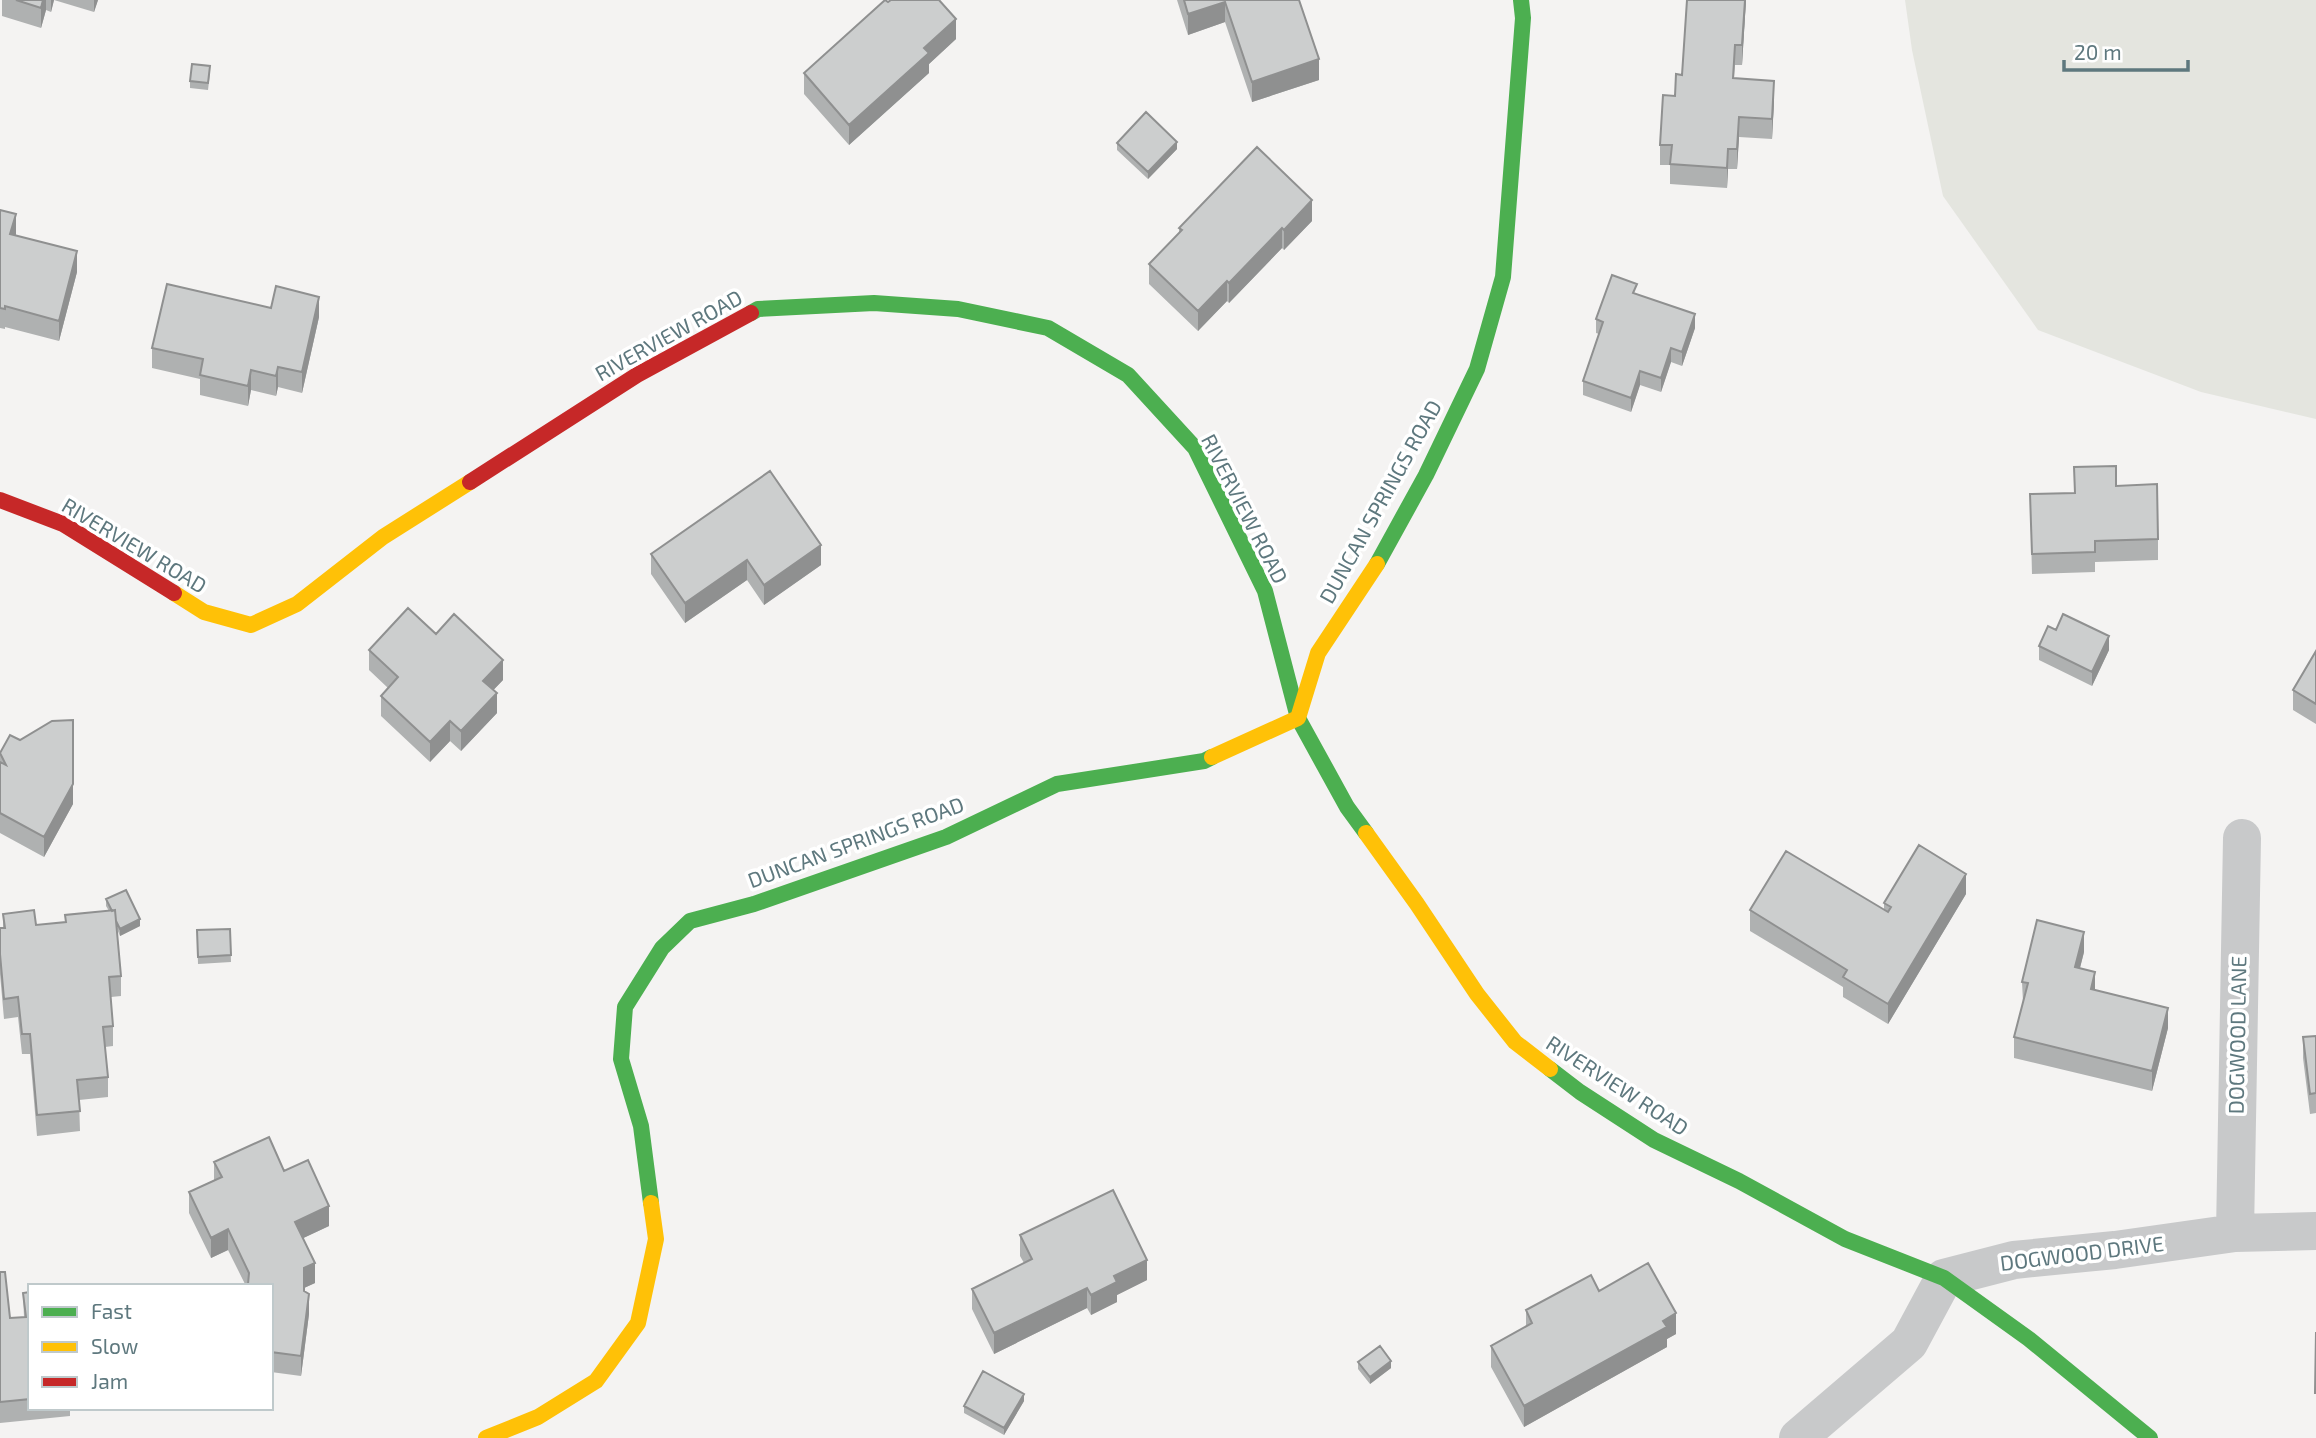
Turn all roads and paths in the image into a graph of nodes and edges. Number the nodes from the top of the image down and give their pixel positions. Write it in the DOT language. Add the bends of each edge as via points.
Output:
graph roads {
  1 [pos="1521,0"];
  2 [pos="0,500"];
  3 [pos="1298,719"];
  4 [pos="2242,838"];
  5 [pos="2316,1231"];
  6 [pos="2235,1233"];
  7 [pos="1944,1278"];
  8 [pos="486,1438"];
  9 [pos="1798,1438"];
  10 [pos="2150,1438"];
  1 -- 3 [label="street, DUNCAN SPRINGS ROAD" via="1503,276 1477,369 1370,576 1318,653"];
  2 -- 3 [label="street, RIVERVIEW ROAD" via="62,524 204,612 251,625 297,604 383,537 637,375 758,309 874,303 958,309 1048,328 1128,375 1195,448 1265,591"];
  3 -- 7 [label="street, RIVERVIEW ROAD" via="1347,807 1515,1042 1654,1140 1845,1239"];
  3 -- 8 [label="street, DUNCAN SPRINGS ROAD" via="1203,761 1057,784 946,837 754,904 690,920 662,948 625,1006 621,1059 641,1126 656,1239 638,1323 596,1381 538,1417"];
  4 -- 6 [label="street, DOGWOOD LANE"];
  5 -- 6 [label="street, DOGWOOD DRIVE"];
  6 -- 7 [label="street, DOGWOOD DRIVE" via="2014,1260"];
  7 -- 9 [label="street" via="1909,1343"];
  7 -- 10 [label="street, RIVERVIEW ROAD" via="2029,1339"];
}
